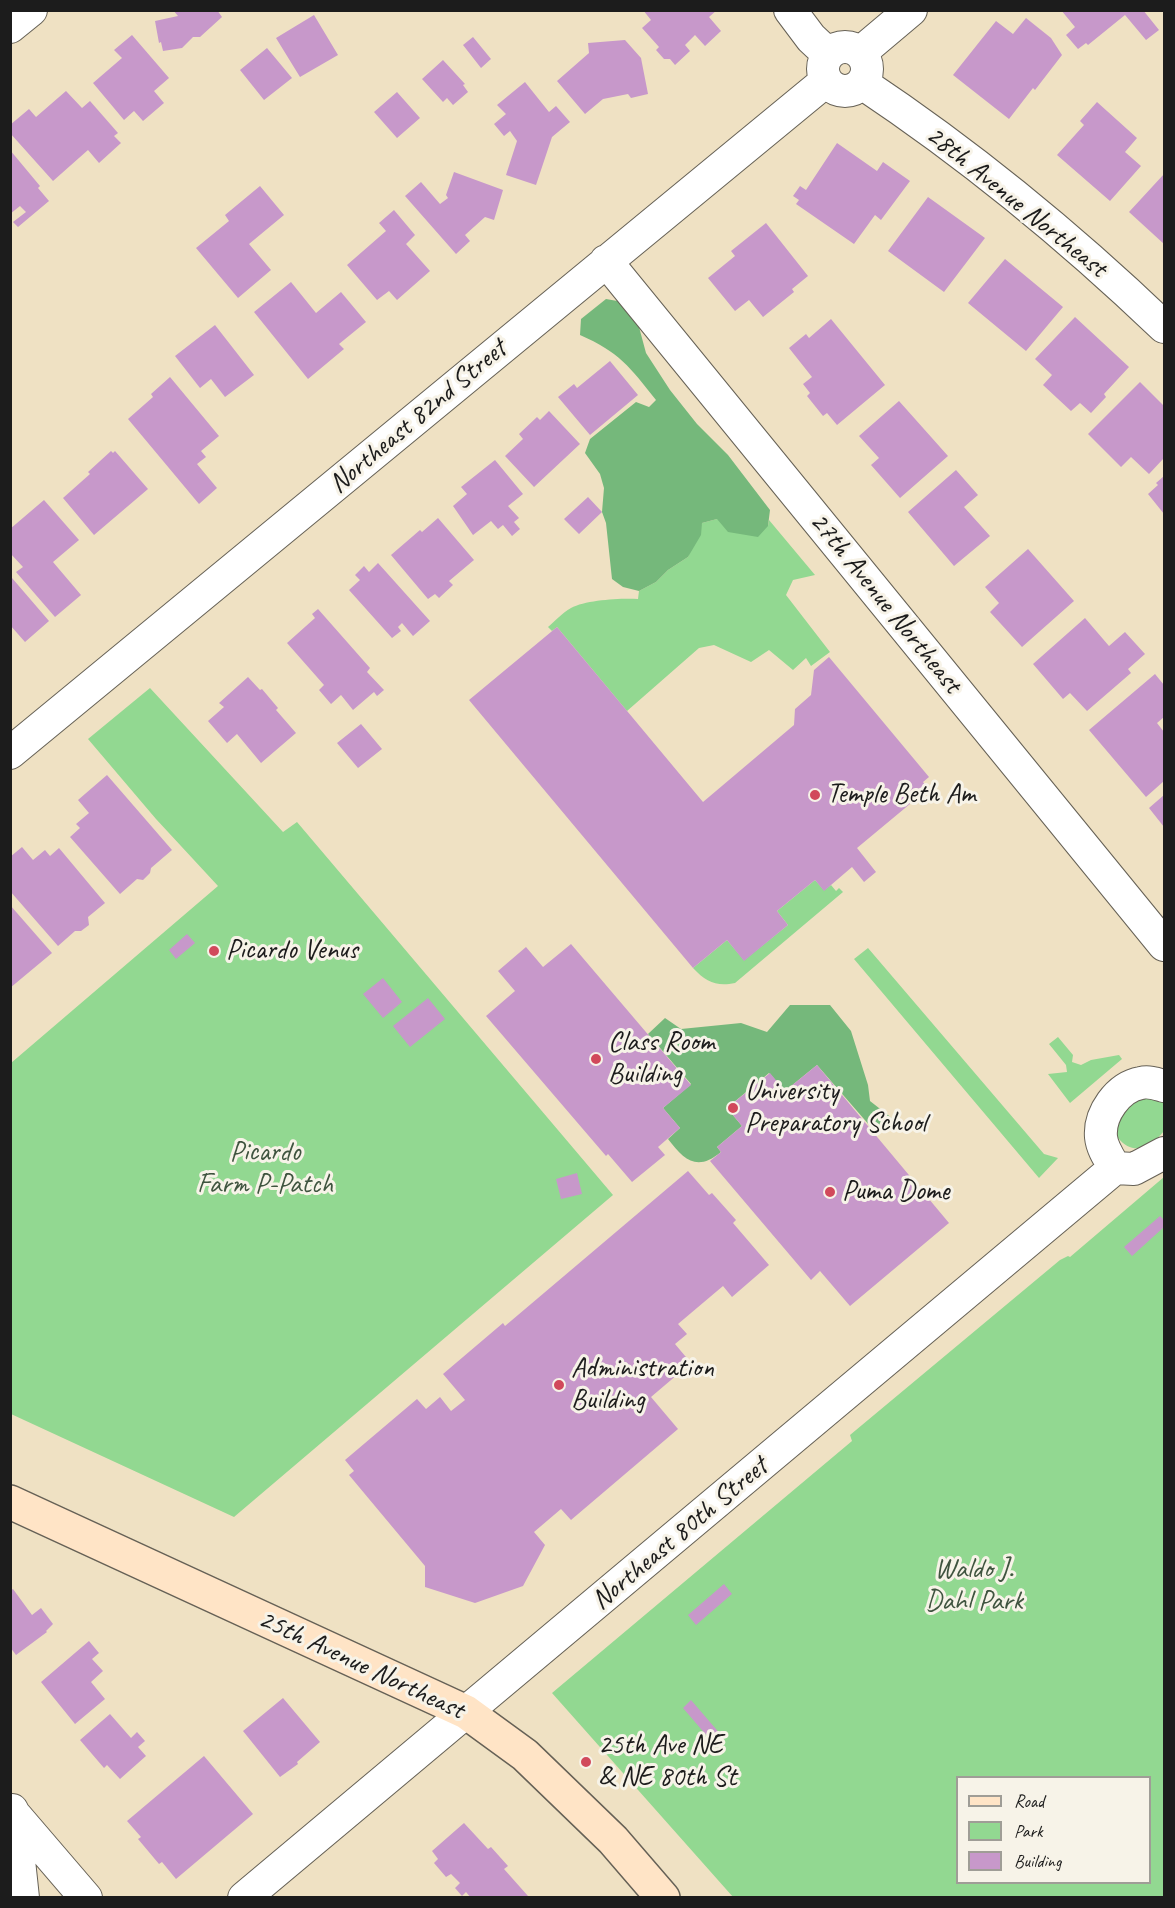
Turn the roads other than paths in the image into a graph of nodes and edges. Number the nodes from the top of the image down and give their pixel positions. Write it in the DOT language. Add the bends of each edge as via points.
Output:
graph roads {
  1 [pos="31,10"];
  2 [pos="790,10"];
  3 [pos="911,10"];
  4 [pos="10,27"];
  5 [pos="827,68"];
  6 [pos="861,68"];
  7 [pos="606,261"];
  8 [pos="1164,327"];
  9 [pos="10,753"];
  10 [pos="1164,945"];
  11 [pos="1164,1086"];
  12 [pos="1164,1153"];
  13 [pos="1115,1168"];
  14 [pos="10,1502"];
  15 [pos="466,1712"];
  16 [pos="12,1810"];
  17 [pos="23,1898"];
  18 [pos="87,1898"];
  19 [pos="244,1898"];
  20 [pos="663,1898"];
  1 -- 4 [label="street"];
  2 -- 5 [label="street"];
  3 -- 6 [label="street"];
  5 -- 6 [label="street" via="831,87 845,91 858,87"];
  5 -- 7 [label="street, Northeast 82nd Street"];
  6 -- 8 [label="street, 28th Avenue Northeast" via="1084,253"];
  7 -- 9 [label="street, Northeast 82nd Street"];
  7 -- 10 [label="street, 27th Avenue Northeast"];
  11 -- 13 [label="street" via="1141,1083 1128,1088 1107,1110 1101,1138"];
  12 -- 13 [label="street" via="1134,1169"];
  13 -- 15 [label="street, Northeast 80th Street"];
  14 -- 15 [label="main road, 25th Avenue Northeast"];
  15 -- 19 [label="street, Northeast 80th Street"];
  15 -- 20 [label="main road, 25th Avenue Northeast" via="525,1755 614,1840"];
  16 -- 17 [label="street"];
  16 -- 18 [label="street"];
}
